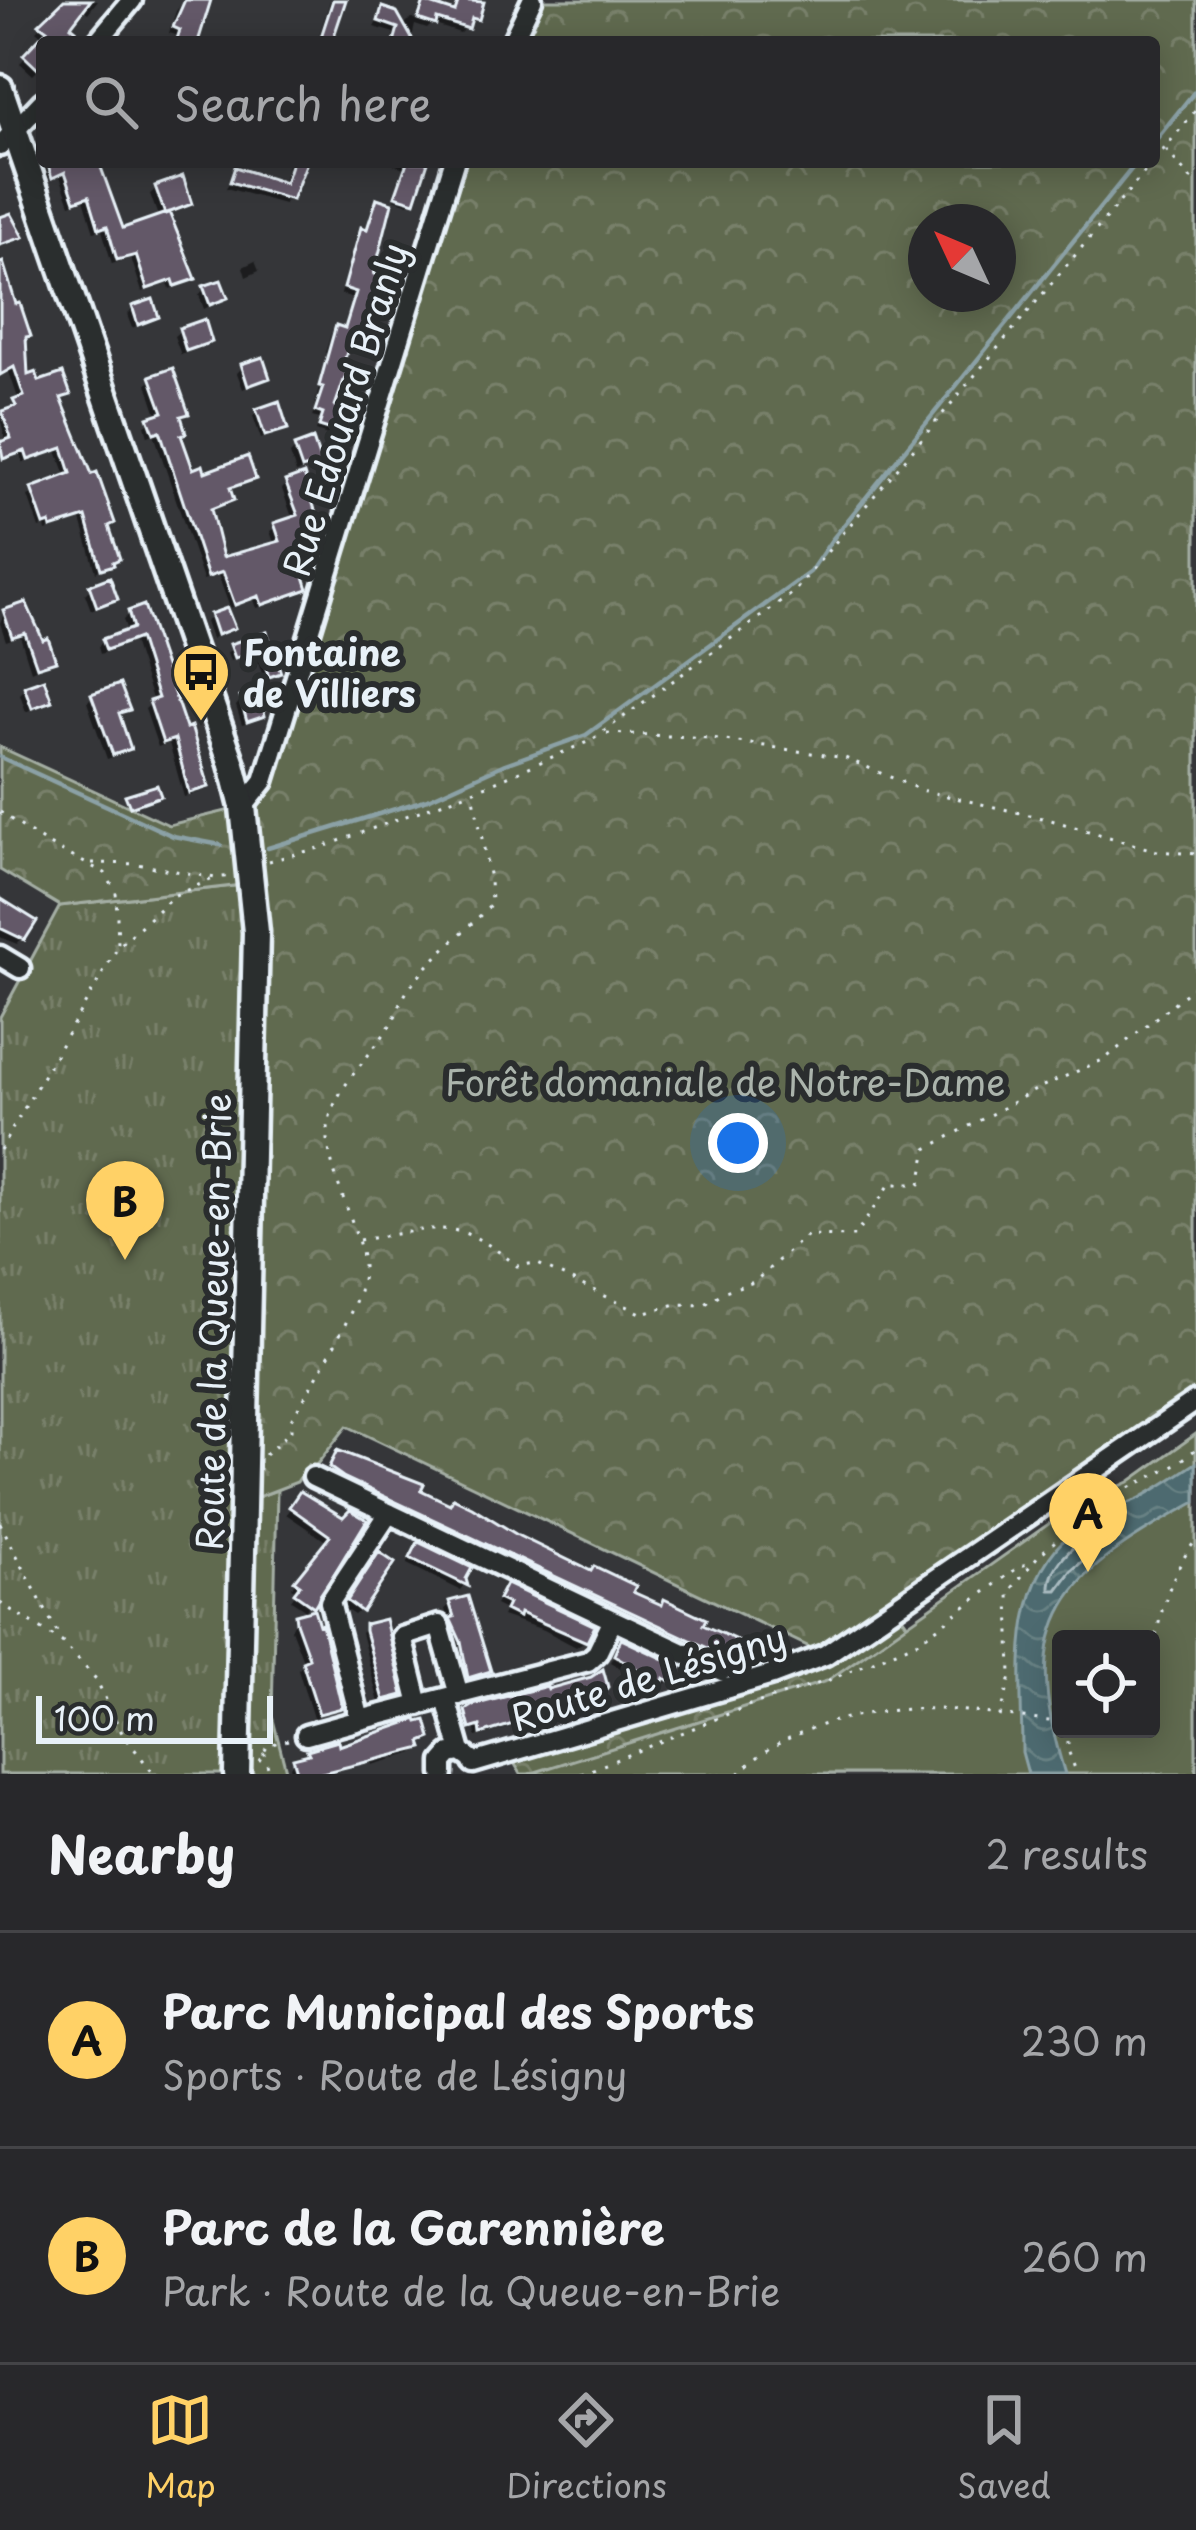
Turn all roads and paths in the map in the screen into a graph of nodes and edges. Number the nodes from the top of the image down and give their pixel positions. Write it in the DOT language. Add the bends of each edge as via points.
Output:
graph roads {
  1 [pos="132,0"];
  2 [pos="532,0"];
  3 [pos="102,36"];
  4 [pos="515,36"];
  5 [pos="0,88"];
  6 [pos="36,109"];
  7 [pos="1196,110"];
  8 [pos="8,139"];
  9 [pos="1165,148"];
  10 [pos="1160,154"];
  11 [pos="452,168"];
  12 [pos="1149,168"];
  13 [pos="1196,185"];
  14 [pos="605,733"];
  15 [pos="473,791"];
  16 [pos="243,807"];
  17 [pos="0,812"];
  18 [pos="1196,854"];
  19 [pos="90,863"];
  20 [pos="256,870"];
  21 [pos="215,878"];
  22 [pos="118,947"];
  23 [pos="0,956"];
  24 [pos="20,968"];
  25 [pos="1196,985"];
  26 [pos="0,1150"];
  27 [pos="359,1240"];
  28 [pos="1196,1401"];
  29 [pos="1196,1449"];
  30 [pos="262,1462"];
  31 [pos="313,1477"];
  32 [pos="388,1513"];
  33 [pos="0,1522"];
  34 [pos="1196,1540"];
  35 [pos="0,1603"];
  36 [pos="614,1620"];
  37 [pos="1157,1630"];
  38 [pos="62,1642"];
  39 [pos="722,1671"];
  40 [pos="440,1700"];
  41 [pos="1000,1717"];
  42 [pos="360,1720"];
  43 [pos="1052,1721"];
  44 [pos="306,1735"];
  45 [pos="1068,1738"];
  46 [pos="453,1766"];
  47 [pos="237,1767"];
  48 [pos="154,1774"];
  49 [pos="739,1774"];
  50 [pos="1077,1774"];
  1 -- 3 [label="street"];
  2 -- 4 [label="street"];
  5 -- 8 [label="main road, Route de la Queue-en-Brie"];
  6 -- 8 [label="street"];
  7 -- 9 [label="path"];
  8 -- 16 [label="main road, Route de la Queue-en-Brie"];
  9 -- 10 [label="path"];
  9 -- 13 [label="path"];
  11 -- 16 [label="street, Rue Edouard Branly" via="264,782"];
  12 -- 14 [label="path" via="793,593"];
  14 -- 15 [label="path"];
  14 -- 18 [label="path" via="711,738 845,758 920,790"];
  15 -- 20 [label="path"];
  15 -- 27 [label="path" via="491,905 408,990 331,1113 334,1167"];
  16 -- 20 [label="main road, Route de la Queue-en-Brie"];
  17 -- 19 [label="path"];
  19 -- 21 [label="path"];
  19 -- 22 [label="path" via="114,884"];
  20 -- 21 [label="path"];
  20 -- 47 [label="main road, Route de la Queue-en-Brie"];
  21 -- 22 [label="path" via="173,896"];
  22 -- 26 [label="path"];
  23 -- 24 [label="street"];
  25 -- 27 [label="path" via="1105,1059 927,1149 920,1184 890,1184 855,1237 807,1235 754,1282 704,1304 643,1314 536,1262 517,1266 482,1237 453,1227"];
  27 -- 30 [label="path" via="363,1275 328,1358 292,1431"];
  28 -- 46 [label="street, Route de Lésigny" via="825,1654"];
  29 -- 41 [label="path" via="1098,1504 1009,1592 1012,1677"];
  31 -- 32 [label="street"];
  32 -- 36 [label="street"];
  32 -- 42 [label="street" via="329,1602"];
  33 -- 38 [label="path"];
  34 -- 37 [label="path" via="1163,1599"];
  35 -- 38 [label="path"];
  36 -- 39 [label="street"];
  36 -- 40 [label="street" via="588,1661"];
  38 -- 48 [label="path" via="96,1679"];
  40 -- 42 [label="street"];
  40 -- 46 [label="street"];
  41 -- 43 [label="path"];
  41 -- 49 [label="path" via="938,1708 848,1719 804,1732"];
  42 -- 44 [label="street"];
  44 -- 47 [label="path" via="268,1745 260,1762"];
  45 -- 50 [label="path"];
}
